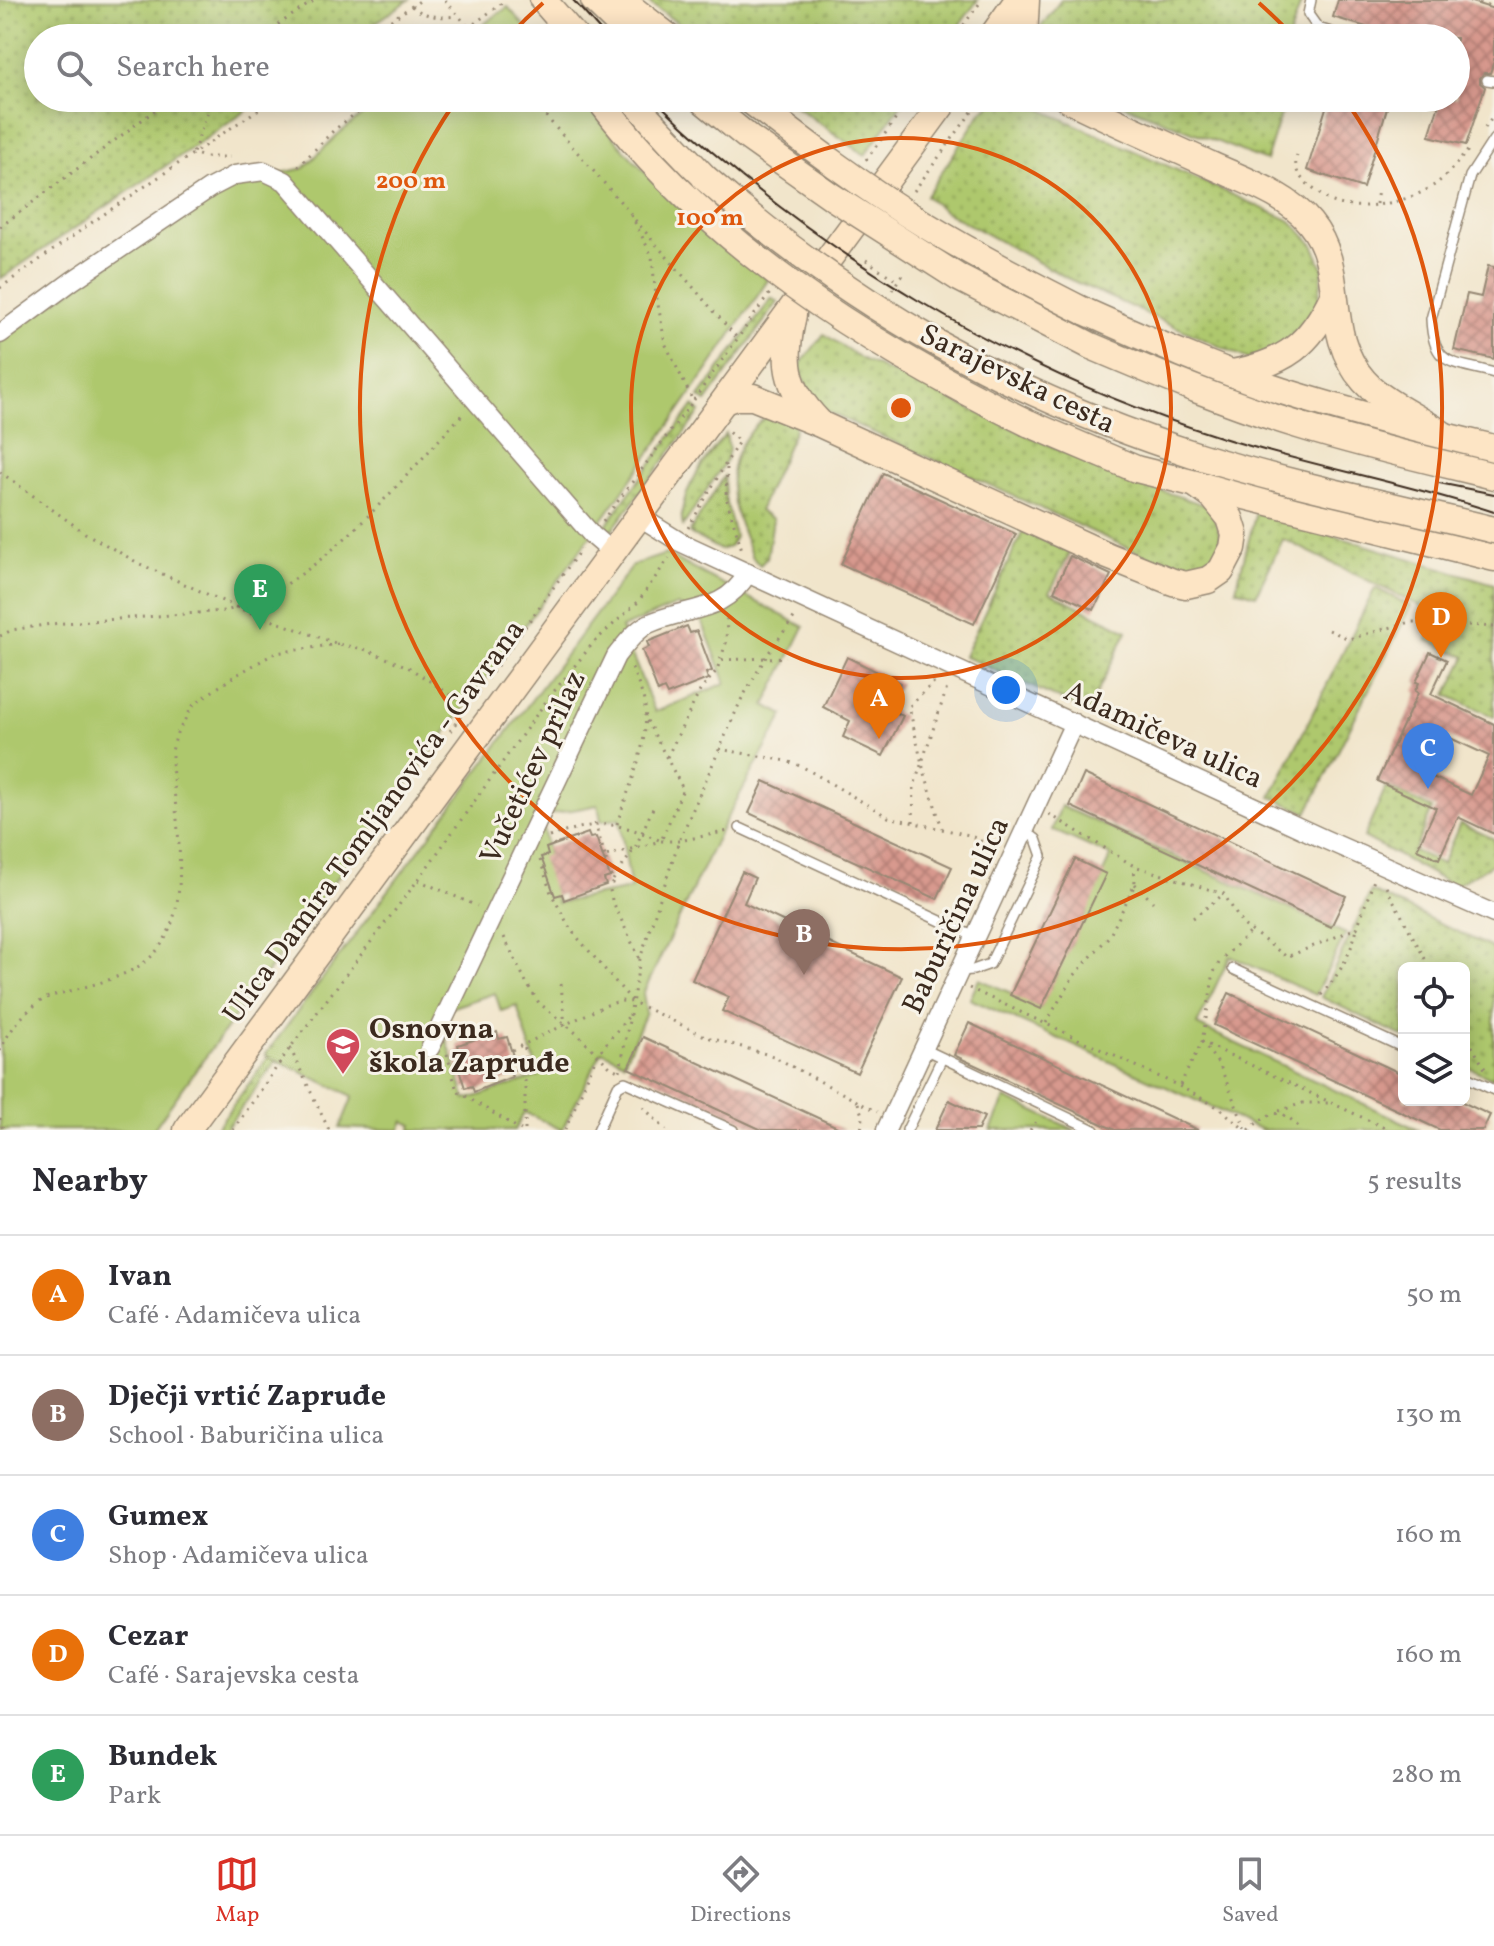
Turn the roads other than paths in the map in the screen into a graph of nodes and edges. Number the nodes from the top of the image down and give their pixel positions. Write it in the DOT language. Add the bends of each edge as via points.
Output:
graph roads {
  1 [pos="524,0"];
  2 [pos="543,0"];
  3 [pos="594,0"];
  4 [pos="621,0"];
  5 [pos="1018,0"];
  6 [pos="1026,0"];
  7 [pos="1311,0"];
  8 [pos="542,24"];
  9 [pos="564,24"];
  10 [pos="619,24"];
  11 [pos="652,24"];
  12 [pos="1001,24"];
  13 [pos="1025,24"];
  14 [pos="1315,24"];
  15 [pos="610,112"];
  16 [pos="642,112"];
  17 [pos="718,112"];
  18 [pos="766,112"];
  19 [pos="938,112"];
  20 [pos="1096,112"];
  21 [pos="1494,139"];
  22 [pos="1333,296"];
  23 [pos="795,307"];
  24 [pos="0,334"];
  25 [pos="1232,373"];
  26 [pos="1494,373"];
  27 [pos="727,400"];
  28 [pos="820,424"];
  29 [pos="1445,436"];
  30 [pos="1494,448"];
  31 [pos="1494,476"];
  32 [pos="1198,486"];
  33 [pos="640,517"];
  34 [pos="1494,530"];
  35 [pos="613,553"];
  36 [pos="1494,558"];
  37 [pos="748,573"];
  38 [pos="1074,723"];
  39 [pos="740,828"];
  40 [pos="1024,830"];
  41 [pos="1494,914"];
  42 [pos="975,937"];
  43 [pos="1233,969"];
  44 [pos="957,976"];
  45 [pos="1398,1045"];
  46 [pos="430,1048"];
  47 [pos="924,1049"];
  48 [pos="942,1058"];
  49 [pos="1470,1079"];
  50 [pos="1494,1090"];
  51 [pos="888,1125"];
  52 [pos="187,1130"];
  53 [pos="598,1130"];
  54 [pos="733,1130"];
  55 [pos="907,1130"];
  56 [pos="1094,1130"];
  1 -- 8 [label="main road"];
  2 -- 9 [label="main road"];
  3 -- 10 [label="main road"];
  4 -- 11 [label="main road"];
  5 -- 12 [label="main road"];
  6 -- 13 [label="main road"];
  7 -- 14 [label="lane" via="1308,14"];
  15 -- 32 [label="main road, Sarajevska cesta, bridge" via="668,180 774,272 901,357 1028,423 1136,469"];
  16 -- 34 [label="main road, Sarajevska cesta, bridge" via="705,178 792,251 882,313 973,365 1041,398 1202,457"];
  17 -- 31 [label="main road, Sarajevska cesta, bridge" via="788,167 916,252 1091,346 1296,425"];
  18 -- 25 [label="main road, bridge" via="925,225 1020,279"];
  19 -- 23 [label="main road, Ulica Damira Tomljanovića - Gavrana"];
  20 -- 22 [label="main road" via="1287,203 1320,236 1331,264"];
  21 -- 26 [label="lane" via="1470,176 1431,319 1437,353"];
  22 -- 25 [label="main road" via="1315,330 1297,348 1259,368"];
  22 -- 29 [label="main road" via="1345,351 1365,381"];
  23 -- 27 [label="main road, Ulica Damira Tomljanovića - Gavrana"];
  23 -- 28 [label="main road" via="788,371 797,396"];
  24 -- 35 [label="street" via="210,188 235,175 264,171 285,181"];
  25 -- 29 [label="main road"];
  27 -- 28 [label="main road" via="753,397"];
  27 -- 33 [label="main road, Ulica Damira Tomljanovića - Gavrana"];
  28 -- 32 [label="main road" via="1108,556 1186,585 1221,571 1235,534 1230,518"];
  29 -- 30 [label="main road"];
  32 -- 36 [label="main road, Sarajevska cesta"];
  33 -- 35 [label="main road, Ulica Damira Tomljanovića - Gavrana"];
  33 -- 37 [label="street, Adamičeva ulica"];
  35 -- 52 [label="main road, Ulica Damira Tomljanovića - Gavrana"];
  37 -- 38 [label="street, Adamičeva ulica"];
  37 -- 46 [label="street, Vučetićev prilaz" via="732,595 647,625 623,647"];
  38 -- 40 [label="street, Baburičina ulica"];
  38 -- 41 [label="street, Adamičeva ulica"];
  39 -- 42 [label="lane"];
  40 -- 42 [label="street, Baburičina ulica"];
  40 -- 44 [label="lane" via="1036,839 1042,856 990,964"];
  42 -- 44 [label="street, Baburičina ulica"];
  43 -- 45 [label="lane"];
  44 -- 47 [label="street, Baburičina ulica"];
  47 -- 48 [label="lane"];
  47 -- 51 [label="street, Baburičina ulica"];
  48 -- 55 [label="lane"];
  48 -- 56 [label="lane"];
  49 -- 50 [label="lane"];
  53 -- 54 [label="lane" via="618,1086 625,1082"];
}
